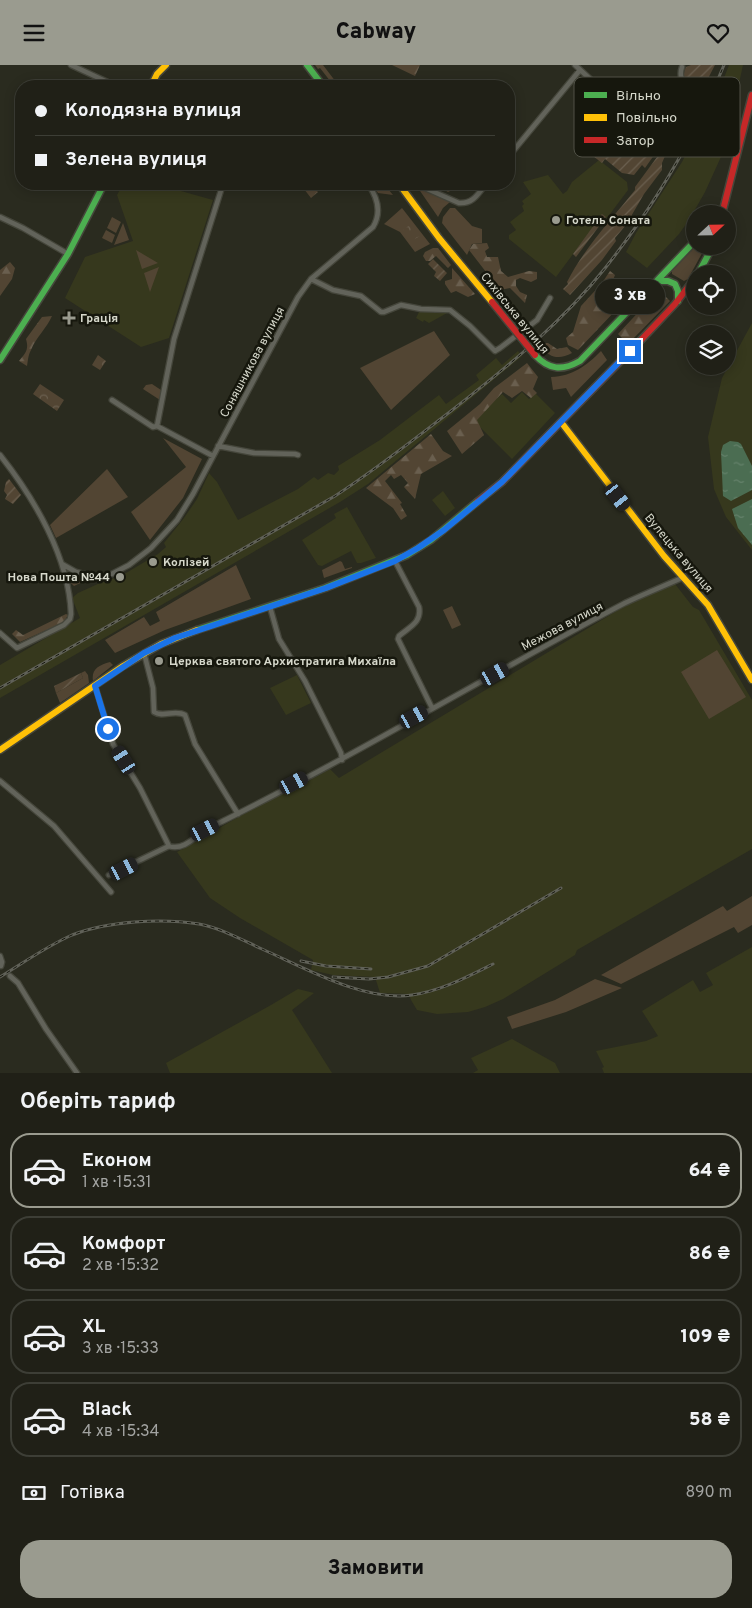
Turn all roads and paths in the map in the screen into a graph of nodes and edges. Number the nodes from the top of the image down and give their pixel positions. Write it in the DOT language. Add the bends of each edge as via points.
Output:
graph roads {
  1 [pos="71,65"];
  2 [pos="166,65"];
  3 [pos="307,65"];
  4 [pos="575,65"];
  5 [pos="682,67"];
  6 [pos="580,70"];
  7 [pos="574,77"];
  8 [pos="574,77"];
  9 [pos="588,77"];
  10 [pos="680,77"];
  11 [pos="103,80"];
  12 [pos="154,80"];
  13 [pos="317,80"];
  14 [pos="752,95"];
  15 [pos="740,142"];
  16 [pos="515,149"];
  17 [pos="736,157"];
  18 [pos="101,190"];
  19 [pos="221,190"];
  20 [pos="372,190"];
  21 [pos="403,190"];
  22 [pos="430,190"];
  23 [pos="481,190"];
  24 [pos="724,205"];
  25 [pos="0,217"];
  26 [pos="686,251"];
  27 [pos="68,254"];
  28 [pos="311,279"];
  29 [pos="658,281"];
  30 [pos="686,290"];
  31 [pos="550,298"];
  32 [pos="678,301"];
  33 [pos="0,360"];
  34 [pos="112,400"];
  35 [pos="561,422"];
  36 [pos="157,426"];
  37 [pos="218,446"];
  38 [pos="0,455"];
  39 [pos="298,455"];
  40 [pos="213,456"];
  41 [pos="395,561"];
  42 [pos="62,564"];
  43 [pos="684,577"];
  44 [pos="270,607"];
  45 [pos="0,633"];
  46 [pos="144,653"];
  47 [pos="752,680"];
  48 [pos="95,686"];
  49 [pos="432,708"];
  50 [pos="0,751"];
  51 [pos="342,760"];
  52 [pos="0,781"];
  53 [pos="238,814"];
  54 [pos="169,845"];
  55 [pos="108,875"];
  56 [pos="111,892"];
  57 [pos="0,956"];
  58 [pos="1,966"];
  59 [pos="10,976"];
  60 [pos="77,1073"];
  1 -- 11 [label="street"];
  2 -- 12 [label="main road"];
  3 -- 13 [label="main road"];
  4 -- 6 [label="street"];
  5 -- 10 [label="street"];
  6 -- 8 [label="street"];
  6 -- 9 [label="street"];
  7 -- 16 [label="street"];
  14 -- 15 [label="main road"];
  17 -- 24 [label="main road"];
  18 -- 27 [label="main road"];
  19 -- 36 [label="street" via="174,339"];
  20 -- 28 [label="street, Соняшникова вулиця" via="379,218 373,227"];
  21 -- 29 [label="main road, Сихівська вулиця, bridge" via="439,238 547,367 563,368 580,361"];
  22 -- 23 [label="street" via="466,204"];
  25 -- 27 [label="street"];
  26 -- 29 [label="main road, Сихівська вулиця"];
  27 -- 33 [label="main road"];
  28 -- 31 [label="street" via="361,296 380,312 400,305 450,310 494,351 538,320"];
  28 -- 37 [label="street, Соняшникова вулиця" via="298,297"];
  29 -- 32 [label="main road" via="675,284"];
  30 -- 32 [label="main road"];
  32 -- 35 [label="main road"];
  34 -- 36 [label="street" via="153,427"];
  35 -- 41 [label="main road" via="486,496 431,540"];
  35 -- 43 [label="main road, Вулецька вулиця" via="664,556"];
  36 -- 40 [label="street"];
  37 -- 39 [label="street" via="254,453"];
  37 -- 40 [label="street, Соняшникова вулиця"];
  38 -- 42 [label="street" via="31,500"];
  40 -- 42 [label="street, Соняшникова вулиця" via="177,520 156,545 140,557 102,579 76,572"];
  41 -- 44 [label="main road"];
  41 -- 49 [label="street" via="420,613 417,622 398,639"];
  42 -- 45 [label="street" via="71,617 68,622 17,648"];
  43 -- 47 [label="main road, Вулецька вулиця" via="708,605"];
  43 -- 49 [label="street, Межова вулиця" via="626,603"];
  44 -- 46 [label="main road" via="191,631"];
  44 -- 51 [label="street" via="279,639 305,681"];
  46 -- 48 [label="main road"];
  46 -- 53 [label="street" via="153,688 154,712 159,715 178,712 185,715 196,744"];
  48 -- 50 [label="main road"];
  48 -- 54 [label="street" via="113,744"];
  49 -- 51 [label="street, Межова вулиця"];
  51 -- 53 [label="street, Межова вулиця"];
  52 -- 56 [label="street" via="56,829"];
  53 -- 54 [label="street, Межова вулиця" via="181,846"];
  54 -- 55 [label="street, Межова вулиця"];
  57 -- 58 [label="street"];
  59 -- 60 [label="street" via="18,983"];
}
